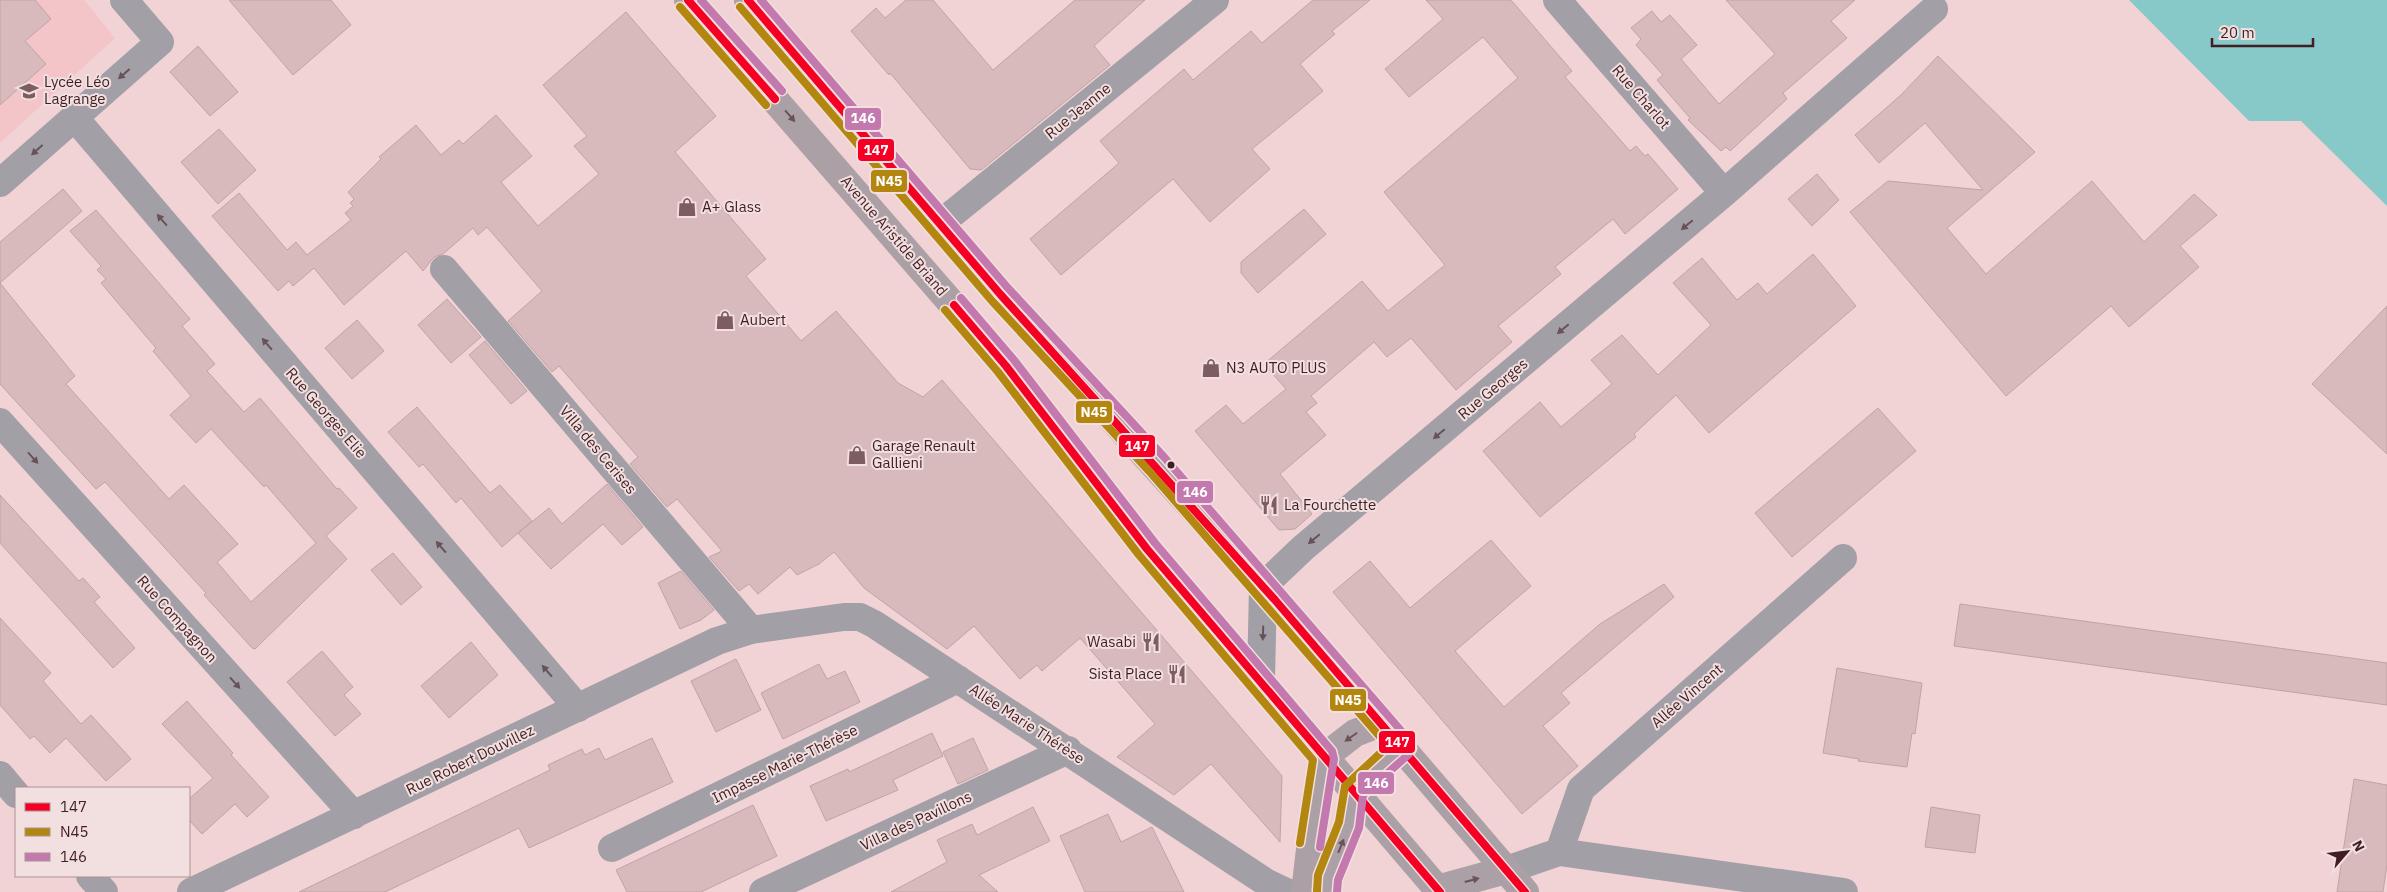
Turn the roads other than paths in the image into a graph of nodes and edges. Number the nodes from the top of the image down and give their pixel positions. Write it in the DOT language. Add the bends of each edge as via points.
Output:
graph roads {
  1 [pos="124,0"];
  2 [pos="688,0"];
  3 [pos="748,0"];
  4 [pos="1216,0"];
  5 [pos="1557,0"];
  6 [pos="1934,9"];
  7 [pos="74,117"];
  8 [pos="0,183"];
  9 [pos="1724,193"];
  10 [pos="941,223"];
  11 [pos="444,269"];
  12 [pos="0,422"];
  13 [pos="1843,558"];
  14 [pos="1263,586"];
  15 [pos="751,630"];
  16 [pos="958,679"];
  17 [pos="1261,680"];
  18 [pos="578,708"];
  19 [pos="1381,723"];
  20 [pos="1402,747"];
  21 [pos="1068,750"];
  22 [pos="1324,757"];
  23 [pos="0,776"];
  24 [pos="1354,790"];
  25 [pos="15,793"];
  26 [pos="354,815"];
  27 [pos="612,848"];
  28 [pos="1559,852"];
  29 [pos="1506,870"];
  30 [pos="91,877"];
  31 [pos="1438,891"];
  32 [pos="104,892"];
  33 [pos="191,892"];
  34 [pos="763,892"];
  35 [pos="1286,892"];
  36 [pos="1305,892"];
  37 [pos="1327,892"];
  38 [pos="1525,892"];
  39 [pos="1844,892"];
  1 -- 7 [label="street, one-way" via="160,42"];
  2 -- 17 [label="main road, Avenue Aristide Briand, one-way" via="1006,366 1147,549"];
  3 -- 10 [label="main road"];
  4 -- 10 [label="street, Rue Jeanne"];
  5 -- 9 [label="street, Rue Charlot"];
  6 -- 9 [label="street, Rue Georges"];
  7 -- 8 [label="street, one-way"];
  18 -- 7 [label="street, Rue Georges Elie, one-way"];
  9 -- 14 [label="street, Rue Georges, one-way"];
  10 -- 14 [label="main road" via="1000,294"];
  11 -- 15 [label="street, Villa des Cerises"];
  12 -- 26 [label="street, Rue Compagnon, one-way"];
  13 -- 28 [label="street, Allée Vincent" via="1581,789"];
  14 -- 17 [label="street, one-way"];
  14 -- 19 [label="main road"];
  15 -- 16 [label="street, Allée Marie Thérèse" via="860,617"];
  15 -- 18 [label="street, Rue Robert Douvillez" via="717,641"];
  16 -- 21 [label="street, Allée Marie Thérèse"];
  16 -- 27 [label="street, Impasse Marie-Thérèse"];
  17 -- 22 [label="main road, Avenue Aristide Briand"];
  18 -- 26 [label="street, Rue Robert Douvillez"];
  19 -- 20 [label="main road"];
  19 -- 22 [label="main road, one-way" via="1355,733"];
  20 -- 24 [label="main road"];
  20 -- 29 [label="main road"];
  21 -- 34 [label="street, Villa des Pavillons"];
  21 -- 35 [label="street, Allée Marie Thérèse" via="1267,883"];
  22 -- 24 [label="main road, Avenue Aristide Briand"];
  22 -- 36 [label="main road"];
  23 -- 25 [label="street"];
  24 -- 31 [label="main road, Avenue Aristide Briand"];
  37 -- 24 [label="main road, one-way" via="1328,878 1349,826"];
  26 -- 33 [label="street, Rue Robert Douvillez"];
  28 -- 29 [label="street"];
  28 -- 39 [label="street"];
  31 -- 29 [label="main road, one-way"];
  29 -- 38 [label="main road"];
  30 -- 32 [label="street"];
}
